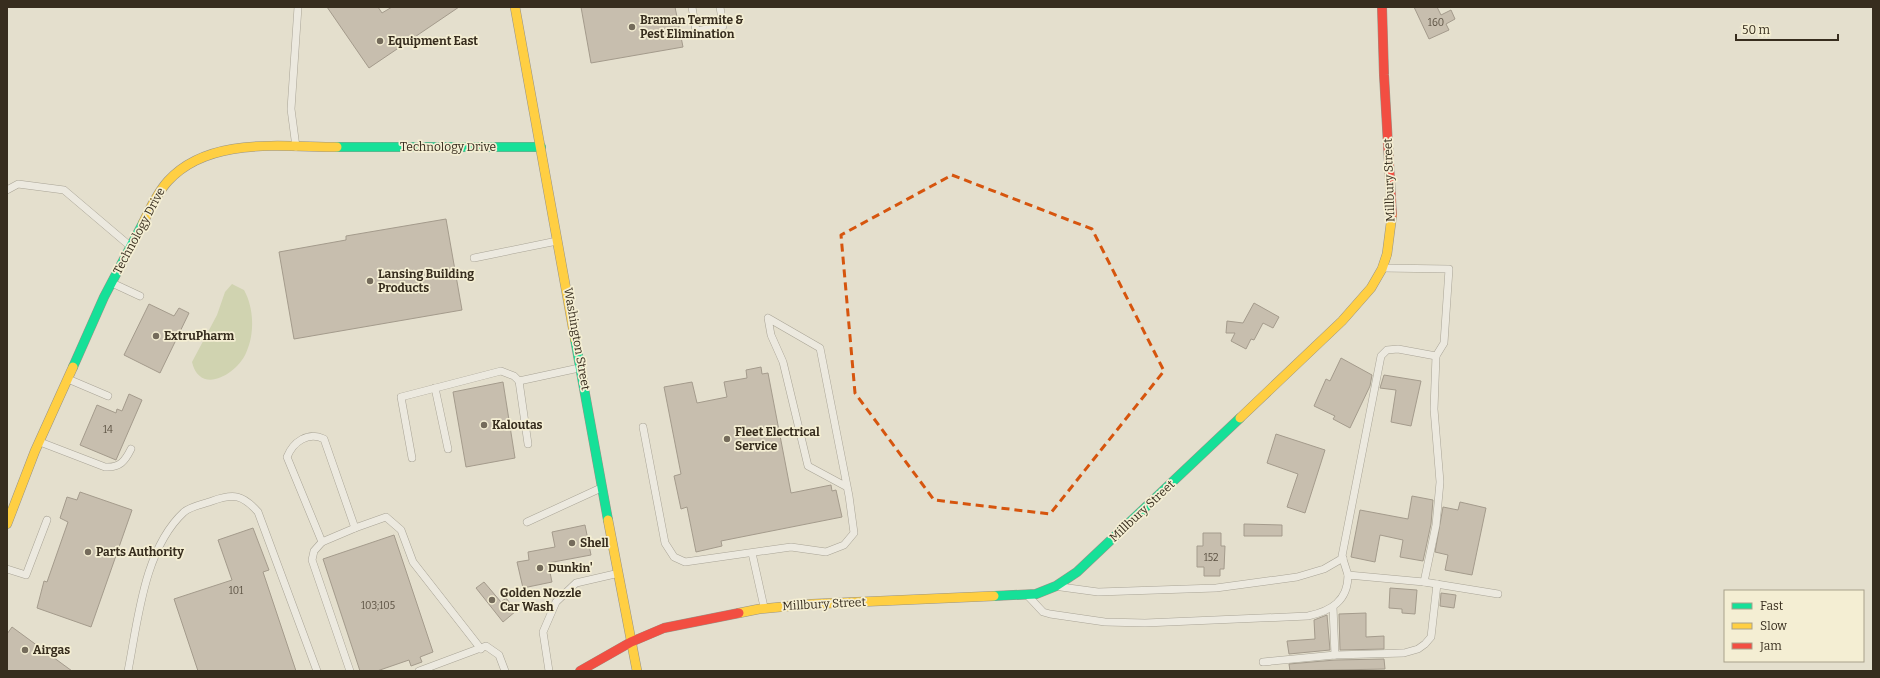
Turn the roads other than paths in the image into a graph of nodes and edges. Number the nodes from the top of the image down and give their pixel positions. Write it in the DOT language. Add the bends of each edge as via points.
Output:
graph roads {
  1 [pos="298,7"];
  2 [pos="516,7"];
  3 [pos="692,7"];
  4 [pos="720,7"];
  5 [pos="1382,7"];
  6 [pos="296,147"];
  7 [pos="542,147"];
  8 [pos="7,190"];
  9 [pos="559,240"];
  10 [pos="130,246"];
  11 [pos="474,258"];
  12 [pos="1382,268"];
  13 [pos="111,283"];
  14 [pos="140,296"];
  15 [pos="1436,356"];
  16 [pos="582,368"];
  17 [pos="68,379"];
  18 [pos="519,381"];
  19 [pos="435,388"];
  20 [pos="108,396"];
  21 [pos="643,427"];
  22 [pos="40,442"];
  23 [pos="528,444"];
  24 [pos="131,449"];
  25 [pos="448,449"];
  26 [pos="412,458"];
  27 [pos="603,487"];
  28 [pos="847,487"];
  29 [pos="47,520"];
  30 [pos="527,522"];
  31 [pos="7,524"];
  32 [pos="355,528"];
  33 [pos="322,542"];
  34 [pos="752,553"];
  35 [pos="1343,558"];
  36 [pos="7,569"];
  37 [pos="618,573"];
  38 [pos="1348,575"];
  39 [pos="1424,582"];
  40 [pos="1437,584"];
  41 [pos="1056,586"];
  42 [pos="1498,594"];
  43 [pos="1027,595"];
  44 [pos="1333,607"];
  45 [pos="764,608"];
  46 [pos="631,642"];
  47 [pos="481,648"];
  48 [pos="1334,655"];
  49 [pos="1263,662"];
  50 [pos="128,671"];
  51 [pos="317,671"];
  52 [pos="350,671"];
  53 [pos="419,671"];
  54 [pos="505,671"];
  55 [pos="549,671"];
  56 [pos="580,671"];
  57 [pos="637,671"];
  1 -- 6 [label="lane" via="291,109"];
  2 -- 7 [label="street, Washington Street"];
  3 -- 4 [label="lane" via="696,31 723,26"];
  5 -- 12 [label="street, Millbury Street" via="1383,71 1392,211 1389,246"];
  6 -- 7 [label="street, Technology Drive"];
  6 -- 10 [label="street, Technology Drive" via="246,147 212,153 188,163 166,182"];
  7 -- 9 [label="street, Washington Street"];
  8 -- 10 [label="lane" via="18,184 64,190"];
  9 -- 11 [label="lane"];
  9 -- 16 [label="street, Washington Street"];
  10 -- 13 [label="street, Technology Drive"];
  12 -- 15 [label="lane" via="1450,269 1444,343"];
  12 -- 41 [label="street, Millbury Street" via="1363,298 1326,336 1077,572"];
  13 -- 14 [label="lane"];
  13 -- 17 [label="street, Technology Drive"];
  15 -- 35 [label="lane" via="1398,349 1387,350 1381,356"];
  15 -- 39 [label="lane" via="1434,408 1440,482 1436,524"];
  16 -- 18 [label="lane"];
  16 -- 27 [label="street, Washington Street"];
  17 -- 20 [label="lane"];
  17 -- 22 [label="street, Technology Drive"];
  18 -- 19 [label="lane" via="514,376 500,371"];
  18 -- 23 [label="lane"];
  19 -- 25 [label="lane"];
  19 -- 26 [label="lane" via="401,397"];
  21 -- 34 [label="lane" via="665,543 674,558 685,562"];
  22 -- 24 [label="lane" via="112,468 124,463"];
  22 -- 31 [label="street, Technology Drive"];
  27 -- 30 [label="lane"];
  27 -- 37 [label="street, Washington Street"];
  28 -- 28 [label="lane" via="820,348 768,318 771,335 783,362 808,466"];
  28 -- 34 [label="lane" via="854,533 844,545 826,552 791,547"];
  29 -- 36 [label="lane" via="26,575"];
  32 -- 33 [label="lane"];
  32 -- 33 [label="lane" via="324,439 316,435 305,437 291,447 287,457"];
  32 -- 47 [label="lane" via="386,517 401,530 413,562"];
  33 -- 52 [label="lane" via="314,551 312,560"];
  34 -- 45 [label="lane"];
  35 -- 38 [label="lane"];
  35 -- 41 [label="lane" via="1324,569 1297,577 1216,588 1098,592"];
  37 -- 46 [label="street, Washington Street"];
  37 -- 55 [label="lane" via="576,583 556,602 543,632"];
  38 -- 39 [label="lane"];
  38 -- 44 [label="lane" via="1346,592"];
  39 -- 40 [label="lane"];
  40 -- 42 [label="lane"];
  40 -- 48 [label="lane" via="1434,626 1431,637 1425,644 1404,653"];
  41 -- 43 [label="street, Millbury Street" via="1046,592"];
  43 -- 44 [label="lane" via="1038,607 1050,614 1117,622 1308,616"];
  43 -- 45 [label="street, Millbury Street"];
  44 -- 48 [label="lane"];
  45 -- 46 [label="street, Millbury Street" via="664,628"];
  46 -- 56 [label="street, Millbury Street"];
  46 -- 57 [label="street, Washington Street"];
  47 -- 53 [label="lane"];
  47 -- 54 [label="lane" via="486,646 499,655"];
  48 -- 49 [label="lane"];
  50 -- 51 [label="lane" via="144,589 154,558 167,533 185,511 225,496 238,496 258,512"];
}
